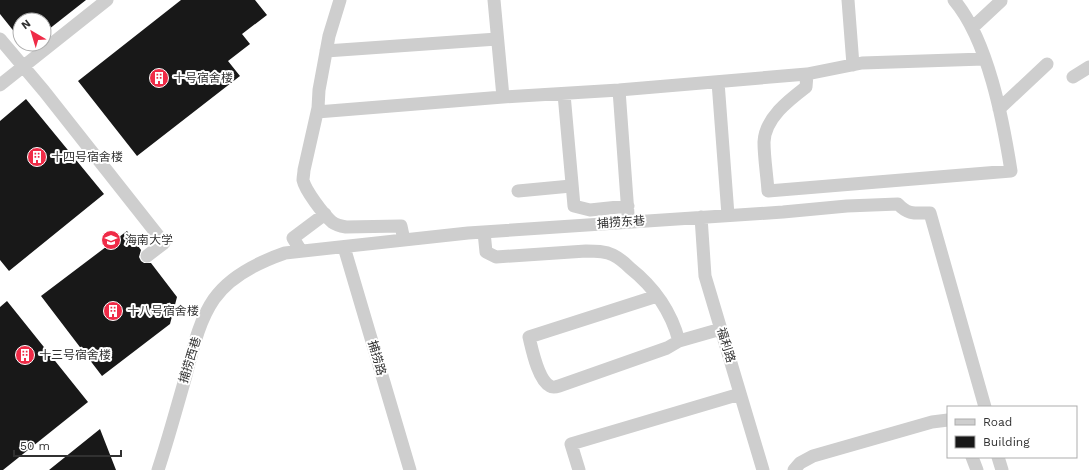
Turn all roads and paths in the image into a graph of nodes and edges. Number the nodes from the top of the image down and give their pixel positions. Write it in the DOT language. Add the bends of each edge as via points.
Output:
graph roads {
  1 [pos="94,0"];
  2 [pos="107,0"];
  3 [pos="340,0"];
  4 [pos="494,0"];
  5 [pos="848,0"];
  6 [pos="954,0"];
  7 [pos="1001,1"];
  8 [pos="972,28"];
  9 [pos="52,34"];
  10 [pos="0,39"];
  11 [pos="497,39"];
  12 [pos="0,46"];
  13 [pos="326,51"];
  14 [pos="31,52"];
  15 [pos="984,58"];
  16 [pos="1048,64"];
  17 [pos="19,65"];
  18 [pos="853,65"];
  19 [pos="1089,67"];
  20 [pos="807,74"];
  21 [pos="0,75"];
  22 [pos="1073,77"];
  23 [pos="718,82"];
  24 [pos="0,85"];
  25 [pos="619,90"];
  26 [pos="564,94"];
  27 [pos="503,97"];
  28 [pos="999,109"];
  29 [pos="317,112"];
  30 [pos="571,186"];
  31 [pos="518,190"];
  32 [pos="772,190"];
  33 [pos="628,206"];
  34 [pos="774,212"];
  35 [pos="325,214"];
  36 [pos="728,215"];
  37 [pos="697,217"];
  38 [pos="629,222"];
  39 [pos="484,232"];
  40 [pos="404,240"];
  41 [pos="344,247"];
  42 [pos="301,251"];
  43 [pos="147,256"];
  44 [pos="657,296"];
  45 [pos="717,330"];
  46 [pos="679,341"];
  47 [pos="737,395"];
  48 [pos="985,406"];
  49 [pos="947,420"];
  50 [pos="971,458"];
  51 [pos="971,458"];
  52 [pos="998,458"];
  53 [pos="158,470"];
  54 [pos="410,470"];
  55 [pos="579,470"];
  56 [pos="756,470"];
  57 [pos="763,470"];
  58 [pos="794,470"];
  59 [pos="972,470"];
  60 [pos="977,470"];
  61 [pos="1002,470"];
  1 -- 9 [label="street"];
  2 -- 17 [label="street"];
  3 -- 13 [label="street"];
  4 -- 11 [label="street"];
  5 -- 18 [label="street"];
  6 -- 8 [label="street"];
  7 -- 8 [label="street"];
  8 -- 15 [label="street"];
  10 -- 17 [label="street"];
  11 -- 13 [label="street"];
  11 -- 27 [label="street"];
  12 -- 17 [label="street"];
  13 -- 29 [label="street"];
  14 -- 17 [label="street"];
  15 -- 18 [label="street"];
  15 -- 28 [label="street"];
  16 -- 28 [label="street"];
  17 -- 21 [label="street"];
  17 -- 24 [label="street"];
  17 -- 43 [label="street" via="161,245"];
  18 -- 20 [label="street"];
  19 -- 22 [label="street"];
  20 -- 23 [label="street"];
  20 -- 32 [label="street" via="806,87 782,108 767,128 764,141 768,191"];
  23 -- 25 [label="street"];
  23 -- 36 [label="street"];
  25 -- 26 [label="street"];
  25 -- 33 [label="street"];
  26 -- 27 [label="street"];
  26 -- 30 [label="street"];
  27 -- 29 [label="street"];
  28 -- 32 [label="street" via="1011,171"];
  29 -- 35 [label="street" via="303,180"];
  30 -- 31 [label="street"];
  30 -- 33 [label="street" via="574,206 590,210"];
  32 -- 34 [label="street"];
  33 -- 38 [label="street"];
  34 -- 36 [label="street, 捕捞东巷"];
  34 -- 48 [label="street, 捕捞东巷" via="898,204 904,210 913,213 930,213"];
  35 -- 40 [label="street" via="338,226 401,226"];
  35 -- 42 [label="street" via="293,238"];
  36 -- 37 [label="street, 捕捞东巷"];
  37 -- 38 [label="street, 捕捞东巷"];
  37 -- 45 [label="street, 福利路" via="697,278"];
  38 -- 39 [label="street, 捕捞东巷"];
  39 -- 40 [label="street, 捕捞东巷"];
  39 -- 44 [label="street" via="486,252 496,257 586,251 600,251 613,255 638,274"];
  40 -- 41 [label="street, 捕捞东巷"];
  41 -- 42 [label="street, 捕捞西巷"];
  41 -- 54 [label="street, 捕捞路"];
  42 -- 53 [label="street, 捕捞西巷" via="284,253 253,266 237,276 214,298 206,312 190,358"];
  44 -- 46 [label="street" via="671,318"];
  44 -- 46 [label="street" via="529,337 542,379 549,386 559,386 667,348"];
  45 -- 46 [label="street"];
  45 -- 47 [label="street, 福利路"];
  47 -- 55 [label="street" via="571,444"];
  47 -- 56 [label="street, 福利路"];
  47 -- 57 [label="street, 福利路"];
  49 -- 58 [label="street" via="932,422 813,456 800,463"];
  50 -- 59 [label="street"];
  51 -- 60 [label="street"];
  52 -- 61 [label="street"];
}
